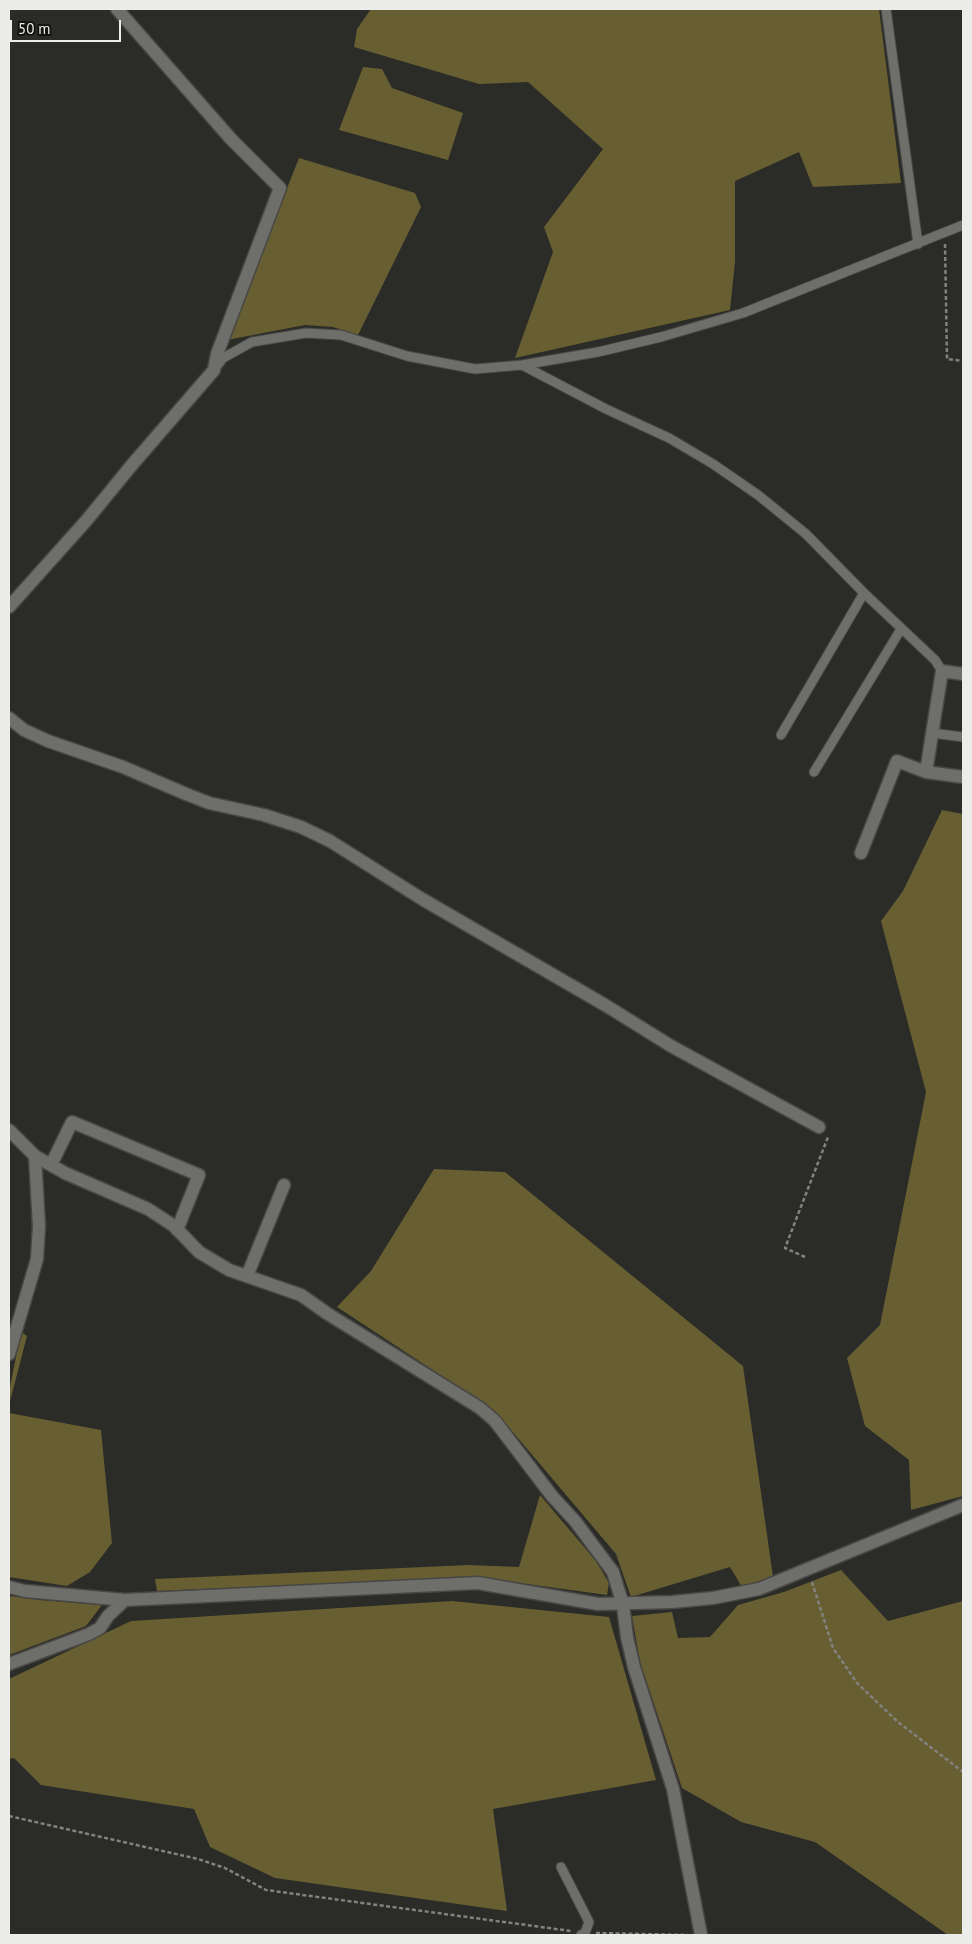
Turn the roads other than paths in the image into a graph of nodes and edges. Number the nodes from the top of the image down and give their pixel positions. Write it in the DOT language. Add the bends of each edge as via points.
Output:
graph roads {
  1 [pos="117,9"];
  2 [pos="886,9"];
  3 [pos="963,225"];
  4 [pos="918,244"];
  5 [pos="522,365"];
  6 [pos="214,370"];
  7 [pos="864,593"];
  8 [pos="9,607"];
  9 [pos="901,629"];
  10 [pos="942,671"];
  11 [pos="963,674"];
  12 [pos="9,718"];
  13 [pos="932,734"];
  14 [pos="782,735"];
  15 [pos="963,737"];
  16 [pos="814,772"];
  17 [pos="926,772"];
  18 [pos="963,777"];
  19 [pos="861,852"];
  20 [pos="819,1128"];
  21 [pos="9,1130"];
  22 [pos="35,1156"];
  23 [pos="51,1165"];
  24 [pos="284,1185"];
  25 [pos="177,1230"];
  26 [pos="247,1276"];
  27 [pos="9,1354"];
  28 [pos="963,1505"];
  29 [pos="9,1587"];
  30 [pos="125,1600"];
  31 [pos="623,1605"];
  32 [pos="9,1664"];
  33 [pos="561,1867"];
  34 [pos="583,1934"];
  35 [pos="699,1935"];
  1 -- 6 [label="street" via="231,139 280,188 217,354"];
  2 -- 4 [label="lane"];
  3 -- 4 [label="lane"];
  4 -- 5 [label="lane" via="743,313 652,340"];
  5 -- 6 [label="lane" via="475,369 407,356 342,335 306,333 252,342 223,358"];
  5 -- 7 [label="lane" via="714,464 806,534"];
  6 -- 8 [label="street"];
  7 -- 9 [label="lane"];
  7 -- 14 [label="lane"];
  9 -- 10 [label="lane" via="935,660"];
  9 -- 16 [label="lane"];
  10 -- 11 [label="street"];
  10 -- 13 [label="street"];
  12 -- 20 [label="street" via="24,730 48,741 123,767 194,797 301,827 330,841 671,1046"];
  13 -- 15 [label="lane"];
  13 -- 17 [label="street"];
  17 -- 18 [label="street"];
  17 -- 19 [label="street" via="897,761"];
  21 -- 22 [label="street"];
  22 -- 23 [label="street"];
  22 -- 27 [label="street" via="39,1226 37,1259"];
  23 -- 25 [label="street" via="148,1208"];
  23 -- 25 [label="street" via="72,1122 198,1175"];
  24 -- 26 [label="street"];
  25 -- 26 [label="street" via="200,1252 229,1270"];
  26 -- 31 [label="street" via="301,1295 480,1408 495,1421 603,1557 613,1572"];
  28 -- 31 [label="street" via="759,1589 712,1598"];
  29 -- 30 [label="street"];
  30 -- 31 [label="street" via="478,1583 598,1604"];
  30 -- 32 [label="street" via="100,1628"];
  31 -- 35 [label="street" via="626,1637 634,1667 673,1790"];
  33 -- 34 [label="lane" via="589,1922"];
}
